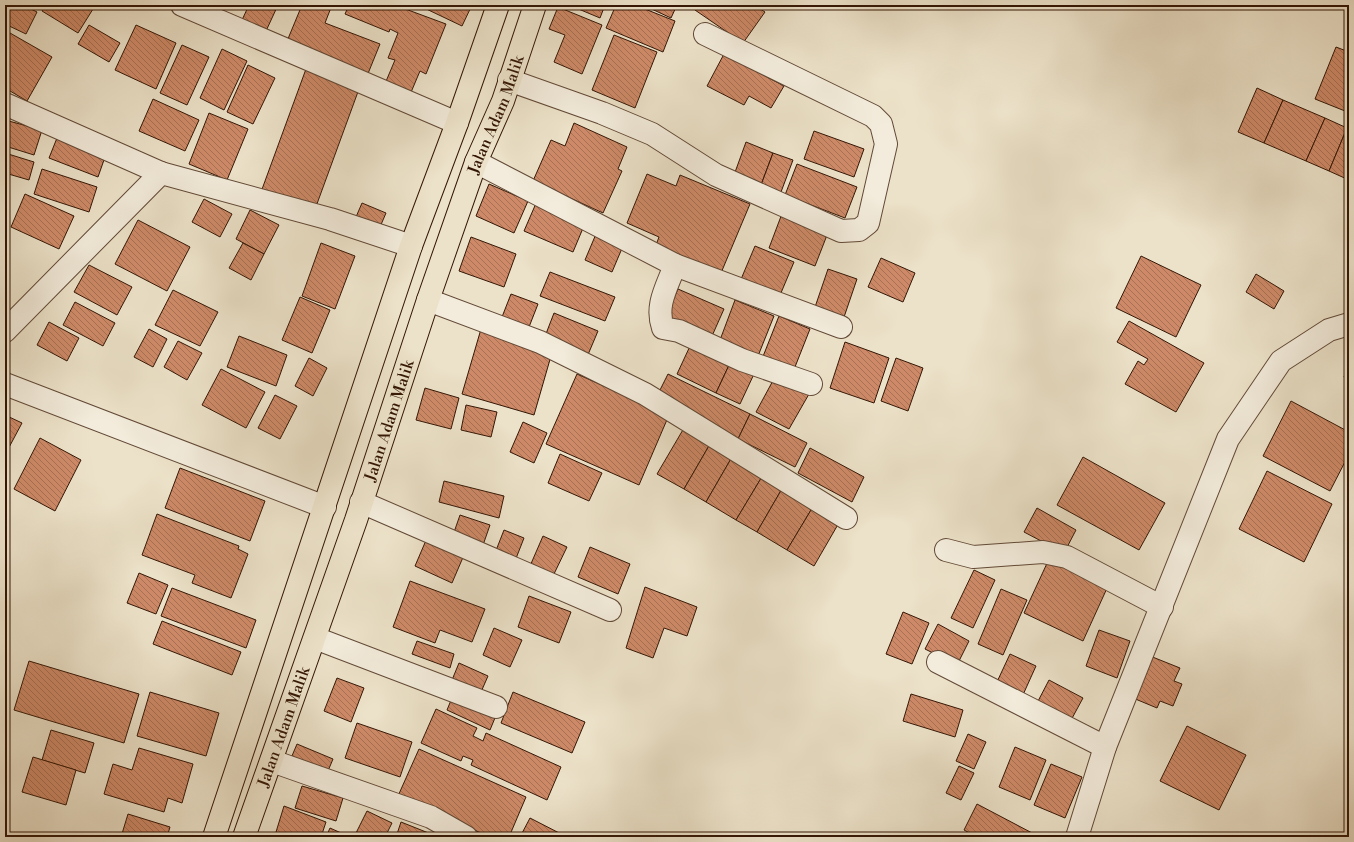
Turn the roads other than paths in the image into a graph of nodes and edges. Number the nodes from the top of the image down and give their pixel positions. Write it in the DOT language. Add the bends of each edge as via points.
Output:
graph roads {
  1 [pos="182,5"];
  2 [pos="498,5"];
  3 [pos="535,5"];
  4 [pos="705,34"];
  5 [pos="509,80"];
  6 [pos="5,104"];
  7 [pos="457,123"];
  8 [pos="476,162"];
  9 [pos="161,172"];
  10 [pos="411,246"];
  11 [pos="675,265"];
  12 [pos="428,300"];
  13 [pos="1349,324"];
  14 [pos="841,327"];
  15 [pos="5,331"];
  16 [pos="5,384"];
  17 [pos="811,384"];
  18 [pos="361,502"];
  19 [pos="325,508"];
  20 [pos="846,518"];
  21 [pos="946,550"];
  22 [pos="1162,607"];
  23 [pos="610,610"];
  24 [pos="314,638"];
  25 [pos="938,662"];
  26 [pos="496,707"];
  27 [pos="1106,747"];
  28 [pos="243,752"];
  29 [pos="272,761"];
  30 [pos="214,837"];
  31 [pos="244,837"];
  32 [pos="466,837"];
  33 [pos="1078,837"];
  1 -- 7 [label="street"];
  2 -- 7 [label="main road, Jalan Adam Malik"];
  3 -- 5 [label="main road, Jalan Adam Malik"];
  4 -- 5 [label="street" via="873,116 881,124 886,144 868,223 858,230 841,231 716,175 652,134"];
  5 -- 8 [label="main road, Jalan Adam Malik" via="503,101"];
  6 -- 9 [label="street"];
  7 -- 10 [label="main road, Jalan Adam Malik"];
  8 -- 11 [label="street"];
  8 -- 12 [label="main road, Jalan Adam Malik"];
  9 -- 10 [label="street" via="330,219"];
  9 -- 15 [label="street"];
  10 -- 19 [label="main road, Jalan Adam Malik"];
  11 -- 14 [label="street"];
  11 -- 17 [label="street" via="659,307 659,319 663,328 679,331 742,360"];
  12 -- 18 [label="main road, Jalan Adam Malik"];
  12 -- 20 [label="street" via="540,342 645,394"];
  13 -- 22 [label="street" via="1329,330 1281,361 1228,439"];
  16 -- 19 [label="street"];
  18 -- 23 [label="street"];
  18 -- 24 [label="main road, Jalan Adam Malik"];
  19 -- 28 [label="main road, Jalan Adam Malik"];
  21 -- 22 [label="street" via="973,557 1043,552 1067,557"];
  22 -- 27 [label="street"];
  24 -- 26 [label="street"];
  24 -- 29 [label="main road, Jalan Adam Malik"];
  25 -- 27 [label="street"];
  27 -- 33 [label="street"];
  28 -- 29 [label="main road"];
  28 -- 30 [label="main road, Jalan Adam Malik"];
  29 -- 31 [label="main road, Jalan Adam Malik"];
  29 -- 32 [label="street" via="431,817"];
}
